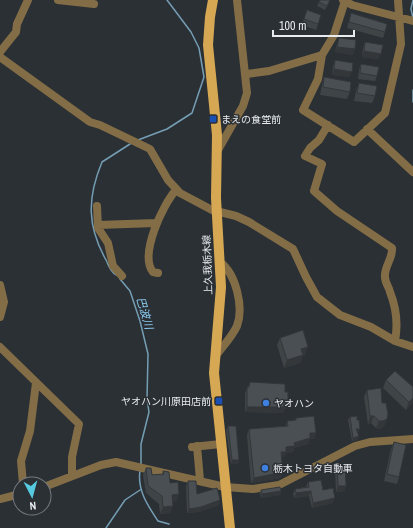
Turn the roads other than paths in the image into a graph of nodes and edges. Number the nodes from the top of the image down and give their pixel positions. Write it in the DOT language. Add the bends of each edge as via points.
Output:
graph roads {
  1 [pos="28,0"];
  2 [pos="58,0"];
  3 [pos="213,0"];
  4 [pos="237,0"];
  5 [pos="398,0"];
  6 [pos="344,1"];
  7 [pos="94,4"];
  8 [pos="399,18"];
  9 [pos="413,21"];
  10 [pos="0,52"];
  11 [pos="322,54"];
  12 [pos="0,57"];
  13 [pos="246,74"];
  14 [pos="328,125"];
  15 [pos="367,129"];
  16 [pos="218,150"];
  17 [pos="413,172"];
  18 [pos="176,190"];
  19 [pos="97,206"];
  20 [pos="217,211"];
  21 [pos="156,223"];
  22 [pos="98,225"];
  23 [pos="220,262"];
  24 [pos="158,272"];
  25 [pos="122,276"];
  26 [pos="0,286"];
  27 [pos="0,317"];
  28 [pos="395,340"];
  29 [pos="0,347"];
  30 [pos="413,347"];
  31 [pos="214,357"];
  32 [pos="36,383"];
  33 [pos="413,439"];
  34 [pos="221,444"];
  35 [pos="22,476"];
  36 [pos="72,476"];
  37 [pos="200,480"];
  38 [pos="52,484"];
  39 [pos="225,487"];
  40 [pos="12,496"];
  41 [pos="0,499"];
  42 [pos="230,528"];
  1 -- 10 [label="street" via="16,32"];
  2 -- 7 [label="street"];
  3 -- 16 [label="main road, 上久我栃木線" via="208,44"];
  4 -- 13 [label="street"];
  5 -- 8 [label="street"];
  6 -- 8 [label="street"];
  6 -- 11 [label="street" via="334,35"];
  8 -- 9 [label="street"];
  8 -- 15 [label="street" via="401,44 387,108"];
  11 -- 13 [label="street" via="269,71"];
  11 -- 14 [label="street" via="318,79 303,110"];
  12 -- 18 [label="street" via="90,122 150,149"];
  13 -- 16 [label="street" via="248,93"];
  14 -- 15 [label="street" via="354,142"];
  14 -- 28 [label="street" via="305,156 322,164 314,191 336,211 392,248 384,280 391,292 398,325"];
  15 -- 17 [label="street"];
  16 -- 20 [label="main road, 上久我栃木線"];
  18 -- 20 [label="street"];
  18 -- 21 [label="street" via="165,204"];
  19 -- 22 [label="street"];
  20 -- 23 [label="main road, 上久我栃木線"];
  20 -- 28 [label="street" via="249,222 293,250 317,297 340,314"];
  21 -- 22 [label="street"];
  21 -- 24 [label="street" via="149,260 151,270"];
  22 -- 25 [label="street" via="108,243 113,266"];
  23 -- 31 [label="main road, 上久我栃木線" via="220,298"];
  23 -- 31 [label="street" via="230,273 239,309 237,325"];
  26 -- 27 [label="street" via="4,302"];
  28 -- 30 [label="street"];
  29 -- 32 [label="street"];
  31 -- 34 [label="main road, 上久我栃木線"];
  32 -- 35 [label="street" via="30,431 21,461"];
  32 -- 36 [label="street" via="79,424 72,457"];
  33 -- 39 [label="street" via="370,442 355,446 271,487"];
  34 -- 37 [label="street" via="195,447"];
  34 -- 39 [label="main road, 上久我栃木線"];
  36 -- 37 [label="street" via="116,462"];
  36 -- 38 [label="street"];
  37 -- 39 [label="street"];
  39 -- 42 [label="main road, 上久我栃木線"];
  40 -- 41 [label="street"];
}
